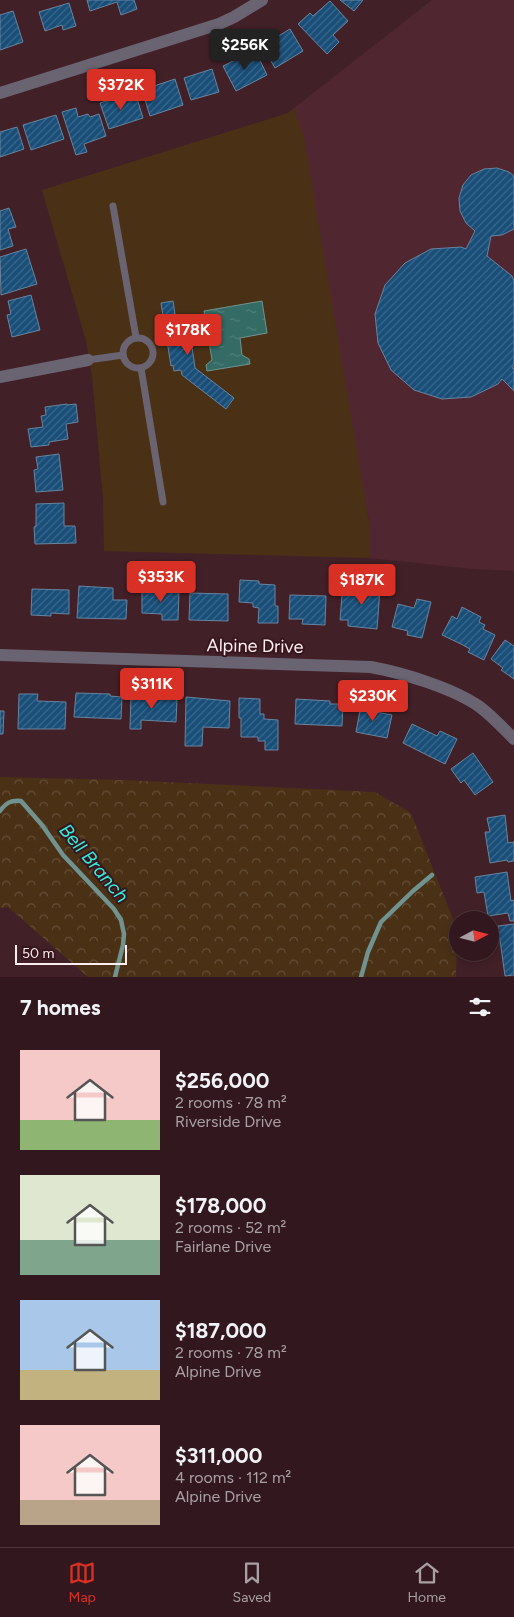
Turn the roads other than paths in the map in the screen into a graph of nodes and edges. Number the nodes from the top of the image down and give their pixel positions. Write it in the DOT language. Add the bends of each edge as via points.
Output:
graph roads {
  1 [pos="262,0"];
  2 [pos="0,93"];
  3 [pos="113,206"];
  4 [pos="136,337"];
  5 [pos="123,355"];
  6 [pos="88,360"];
  7 [pos="141,368"];
  8 [pos="0,377"];
  9 [pos="163,502"];
  10 [pos="0,655"];
  11 [pos="514,739"];
  1 -- 2 [label="street" via="219,24"];
  3 -- 4 [label="lane"];
  4 -- 5 [label="lane" via="125,344"];
  4 -- 7 [label="lane" via="147,340 154,350 151,362"];
  5 -- 6 [label="lane"];
  5 -- 7 [label="lane" via="129,365"];
  6 -- 8 [label="street"];
  7 -- 9 [label="lane"];
  10 -- 11 [label="street, Alpine Drive" via="371,667 455,694 478,706"];
}
